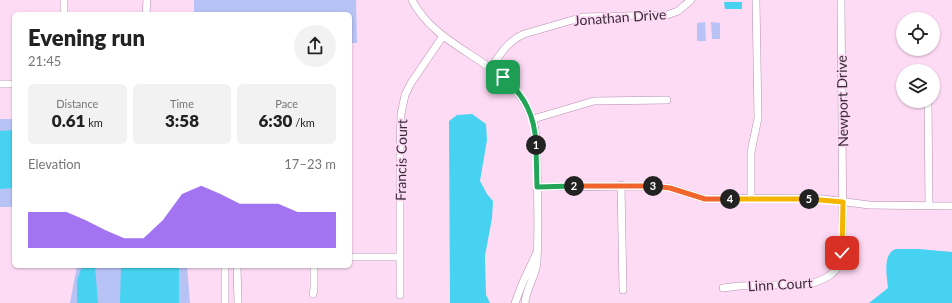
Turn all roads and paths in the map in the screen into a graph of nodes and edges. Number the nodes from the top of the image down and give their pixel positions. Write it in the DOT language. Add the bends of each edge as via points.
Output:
graph roads {
  1 [pos="64,0"];
  2 [pos="147,0"];
  3 [pos="412,0"];
  4 [pos="690,0"];
  5 [pos="756,0"];
  6 [pos="841,0"];
  7 [pos="64,12"];
  8 [pos="146,12"];
  9 [pos="443,36"];
  10 [pos="490,68"];
  11 [pos="0,84"];
  12 [pos="12,84"];
  13 [pos="668,100"];
  14 [pos="928,108"];
  15 [pos="533,120"];
  16 [pos="622,185"];
  17 [pos="537,187"];
  18 [pos="751,199"];
  19 [pos="843,202"];
  20 [pos="929,206"];
  21 [pos="952,206"];
  22 [pos="352,257"];
  23 [pos="400,257"];
  24 [pos="224,268"];
  25 [pos="237,268"];
  26 [pos="314,268"];
  27 [pos="723,288"];
  28 [pos="623,290"];
  29 [pos="523,291"];
  30 [pos="313,294"];
  31 [pos="400,295"];
  32 [pos="226,303"];
  33 [pos="238,303"];
  34 [pos="514,303"];
  35 [pos="525,303"];
  1 -- 7 [label="street"];
  2 -- 8 [label="street"];
  3 -- 9 [label="street" via="420,15"];
  4 -- 10 [label="street, Jonathan Drive" via="678,11 667,15 583,17 524,34 508,45"];
  5 -- 18 [label="street" via="758,118 751,152"];
  6 -- 19 [label="street, Newport Drive"];
  9 -- 10 [label="street"];
  9 -- 23 [label="street, Francis Court" via="411,83 402,104"];
  10 -- 15 [label="street" via="519,92"];
  11 -- 12 [label="street"];
  13 -- 15 [label="street" via="594,101"];
  14 -- 20 [label="street"];
  15 -- 17 [label="street" via="536,134"];
  16 -- 17 [label="street"];
  16 -- 18 [label="street" via="663,187 705,199"];
  16 -- 28 [label="street"];
  17 -- 29 [label="street" via="536,269"];
  18 -- 19 [label="street" via="795,198"];
  19 -- 20 [label="street" via="878,206"];
  19 -- 27 [label="street, Linn Court" via="841,258 834,272 826,279 809,284"];
  20 -- 21 [label="street"];
  22 -- 23 [label="street"];
  23 -- 31 [label="street, Francis Court"];
  24 -- 32 [label="street"];
  25 -- 33 [label="street"];
  26 -- 30 [label="street"];
  29 -- 34 [label="street"];
  29 -- 35 [label="street"];
}
